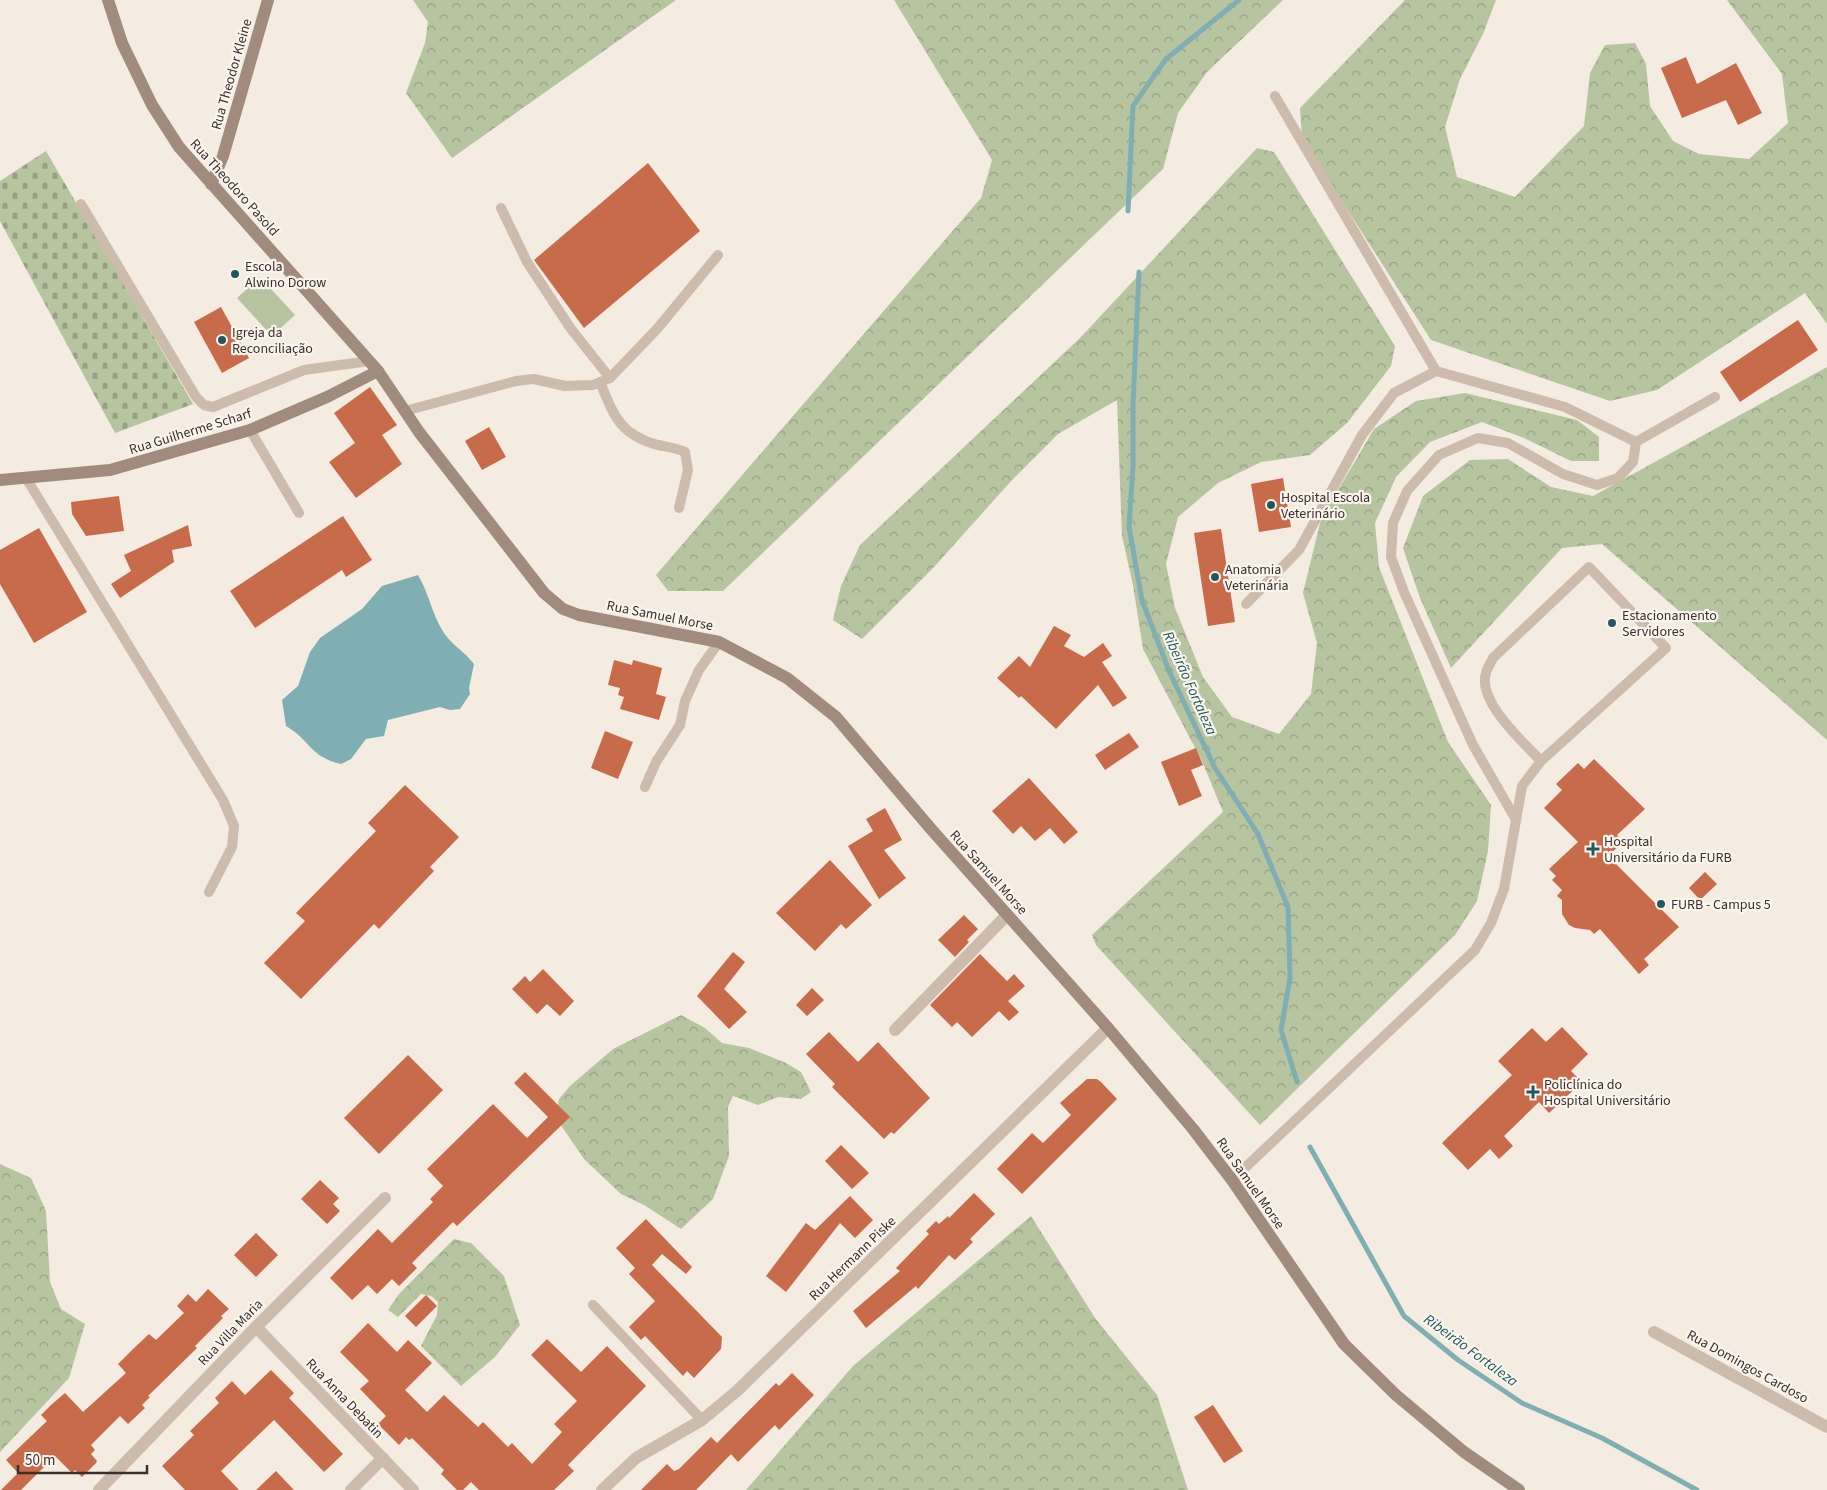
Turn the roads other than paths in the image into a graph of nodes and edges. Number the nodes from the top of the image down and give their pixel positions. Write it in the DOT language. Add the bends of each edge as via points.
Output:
graph roads {
  1 [pos="108,0"];
  2 [pos="268,0"];
  3 [pos="1275,96"];
  4 [pos="212,184"];
  5 [pos="81,204"];
  6 [pos="501,208"];
  7 [pos="718,255"];
  8 [pos="369,361"];
  9 [pos="378,371"];
  10 [pos="1436,371"];
  11 [pos="605,380"];
  12 [pos="1715,397"];
  13 [pos="405,412"];
  14 [pos="250,430"];
  15 [pos="1636,442"];
  16 [pos="26,478"];
  17 [pos="0,480"];
  18 [pos="679,508"];
  19 [pos="299,513"];
  20 [pos="1246,604"];
  21 [pos="719,642"];
  22 [pos="1541,761"];
  23 [pos="645,787"];
  24 [pos="1515,818"];
  25 [pos="209,892"];
  26 [pos="1007,915"];
  27 [pos="1108,1028"];
  28 [pos="895,1030"];
  29 [pos="1232,1180"];
  30 [pos="384,1198"];
  31 [pos="593,1304"];
  32 [pos="256,1327"];
  33 [pos="1654,1332"];
  34 [pos="702,1420"];
  35 [pos="1827,1427"];
  36 [pos="383,1458"];
  37 [pos="99,1490"];
  38 [pos="351,1490"];
  39 [pos="414,1490"];
  40 [pos="602,1490"];
  41 [pos="1519,1490"];
  1 -- 4 [label="street, Rua Theodoro Pasold" via="122,43 152,105 179,147"];
  2 -- 4 [label="street, Rua Theodor Kleine"];
  3 -- 10 [label="lane"];
  4 -- 8 [label="street, Rua Theodoro Pasold"];
  5 -- 8 [label="lane" via="196,397 204,405 213,407 304,370"];
  6 -- 11 [label="lane" via="527,262"];
  7 -- 11 [label="lane" via="657,329"];
  8 -- 9 [label="street, Rua Theodoro Pasold"];
  9 -- 13 [label="street, Rua Samuel Morse"];
  9 -- 14 [label="street, Rua Guilherme Scharf"];
  10 -- 15 [label="lane" via="1565,407"];
  10 -- 20 [label="lane" via="1394,394 1362,435 1299,550"];
  11 -- 13 [label="lane" via="592,385 564,386 534,379 516,381"];
  11 -- 18 [label="lane" via="613,413 625,430 635,438 685,452 688,470"];
  12 -- 15 [label="lane"];
  13 -- 21 [label="street, Rua Samuel Morse" via="544,593 563,609 579,615"];
  14 -- 16 [label="street, Rua Guilherme Scharf" via="110,470"];
  14 -- 19 [label="lane"];
  15 -- 24 [label="lane" via="1633,462 1618,478 1597,485 1564,474 1508,443 1478,438 1439,455 1407,491 1393,523 1391,557 1404,592 1473,745"];
  16 -- 17 [label="street, Rua Guilherme Scharf"];
  16 -- 25 [label="lane" via="223,800 234,826 232,848"];
  21 -- 23 [label="lane" via="699,670 685,701 680,725 656,762"];
  21 -- 26 [label="street, Rua Samuel Morse" via="787,678 836,718"];
  22 -- 22 [label="lane" via="1666,648 1589,567 1493,658 1485,674 1487,693 1495,707"];
  22 -- 24 [label="lane" via="1522,786"];
  24 -- 29 [label="lane" via="1504,889 1491,923 1475,950"];
  26 -- 27 [label="street, Rua Samuel Morse"];
  26 -- 28 [label="street"];
  27 -- 29 [label="street, Rua Samuel Morse"];
  27 -- 34 [label="street, Rua Hermann Piske" via="738,1392"];
  29 -- 41 [label="street, Rua Samuel Morse" via="1344,1344 1396,1396 1464,1452"];
  30 -- 32 [label="street, Rua Villa Maria"];
  31 -- 34 [label="lane"];
  32 -- 36 [label="street, Rua Anna Debatin"];
  32 -- 37 [label="street, Rua Villa Maria"];
  33 -- 35 [label="street, Rua Domingos Cardoso"];
  34 -- 40 [label="street, Rua Hermann Piske" via="636,1458"];
  36 -- 38 [label="street"];
  36 -- 39 [label="street, Rua Anna Debatin"];
}
